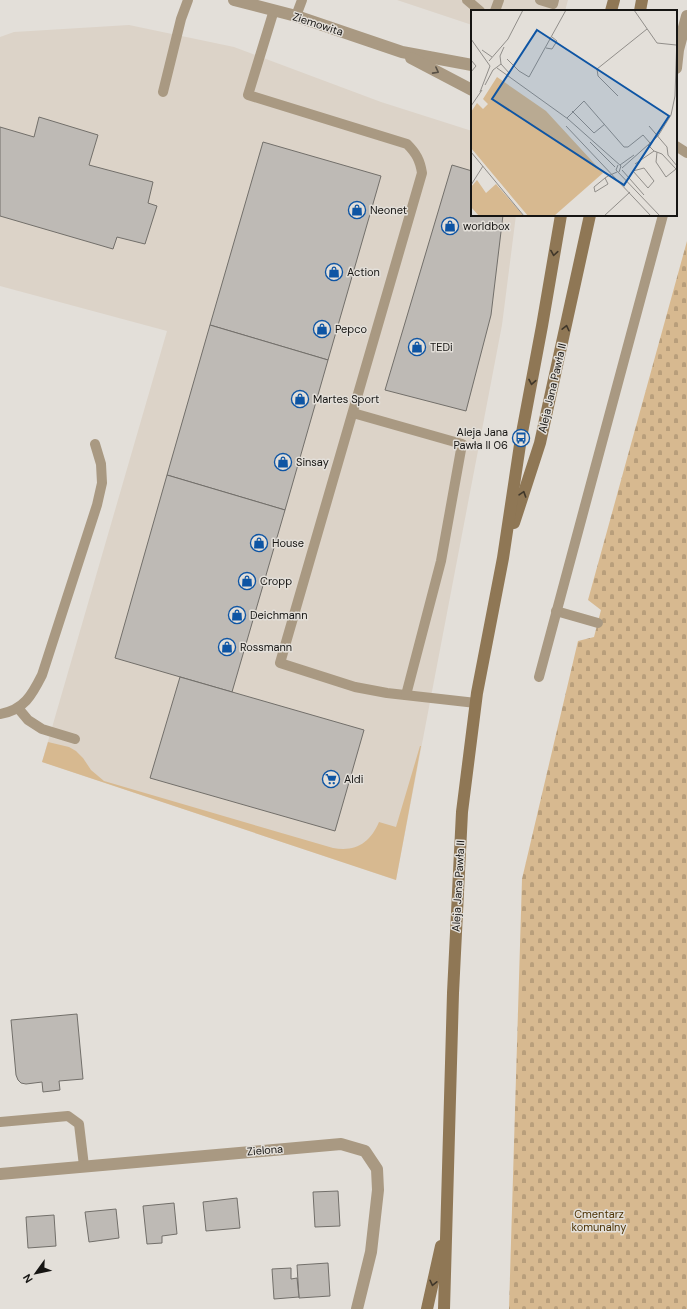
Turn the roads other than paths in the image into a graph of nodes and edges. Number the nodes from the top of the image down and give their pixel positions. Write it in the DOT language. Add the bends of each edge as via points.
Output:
graph roads {
  1 [pos="188,0"];
  2 [pos="234,0"];
  3 [pos="302,0"];
  4 [pos="467,0"];
  5 [pos="499,0"];
  6 [pos="540,0"];
  7 [pos="554,0"];
  8 [pos="614,0"];
  9 [pos="642,0"];
  10 [pos="274,10"];
  11 [pos="479,10"];
  12 [pos="495,10"];
  13 [pos="611,10"];
  14 [pos="640,10"];
  15 [pos="296,16"];
  16 [pos="687,16"];
  17 [pos="402,52"];
  18 [pos="677,59"];
  19 [pos="471,65"];
  20 [pos="471,89"];
  21 [pos="163,92"];
  22 [pos="677,147"];
  23 [pos="687,152"];
  24 [pos="560,216"];
  25 [pos="590,216"];
  26 [pos="663,216"];
  27 [pos="353,413"];
  28 [pos="95,444"];
  29 [pos="503,558"];
  30 [pos="556,611"];
  31 [pos="598,623"];
  32 [pos="539,677"];
  33 [pos="406,695"];
  34 [pos="476,703"];
  35 [pos="18,708"];
  36 [pos="0,714"];
  37 [pos="75,739"];
  38 [pos="0,1122"];
  39 [pos="84,1166"];
  40 [pos="0,1174"];
  41 [pos="447,1217"];
  42 [pos="357,1309"];
  43 [pos="427,1309"];
  44 [pos="444,1309"];
  1 -- 21 [label="lane" via="180,19"];
  2 -- 10 [label="street, Ziemowita"];
  3 -- 15 [label="lane"];
  4 -- 11 [label="lane"];
  5 -- 12 [label="lane"];
  6 -- 7 [label="lane" via="553,4"];
  8 -- 13 [label="main road"];
  9 -- 14 [label="main road"];
  10 -- 15 [label="street, Ziemowita"];
  10 -- 27 [label="lane" via="248,95 407,144 420,162 422,173"];
  15 -- 17 [label="street, Ziemowita"];
  16 -- 18 [label="street"];
  17 -- 19 [label="street, Ziemowita"];
  17 -- 20 [label="street, Ziemowita, one-way"];
  22 -- 23 [label="lane"];
  24 -- 29 [label="main road, Aleja Jana Pawła II, one-way"];
  29 -- 25 [label="main road, Aleja Jana Pawła II, one-way" via="540,443"];
  26 -- 30 [label="lane"];
  27 -- 33 [label="lane" via="462,444 441,561"];
  27 -- 33 [label="lane" via="280,663 354,687"];
  28 -- 35 [label="lane" via="101,464 102,482 97,505 42,675 32,695"];
  29 -- 34 [label="main road, Aleja Jana Pawła II"];
  30 -- 31 [label="lane"];
  30 -- 32 [label="lane"];
  33 -- 34 [label="lane"];
  34 -- 41 [label="main road, Aleja Jana Pawła II" via="462,828 453,993"];
  35 -- 36 [label="lane"];
  35 -- 37 [label="lane" via="28,720 42,729"];
  38 -- 39 [label="lane" via="68,1116 79,1124"];
  39 -- 40 [label="street, Zielona"];
  39 -- 42 [label="street, Zielona" via="341,1144 365,1151 377,1169 378,1190 371,1252"];
  41 -- 43 [label="main road, Aleja Jana Pawła II, one-way"];
  41 -- 44 [label="main road, Aleja Jana Pawła II"];
}
